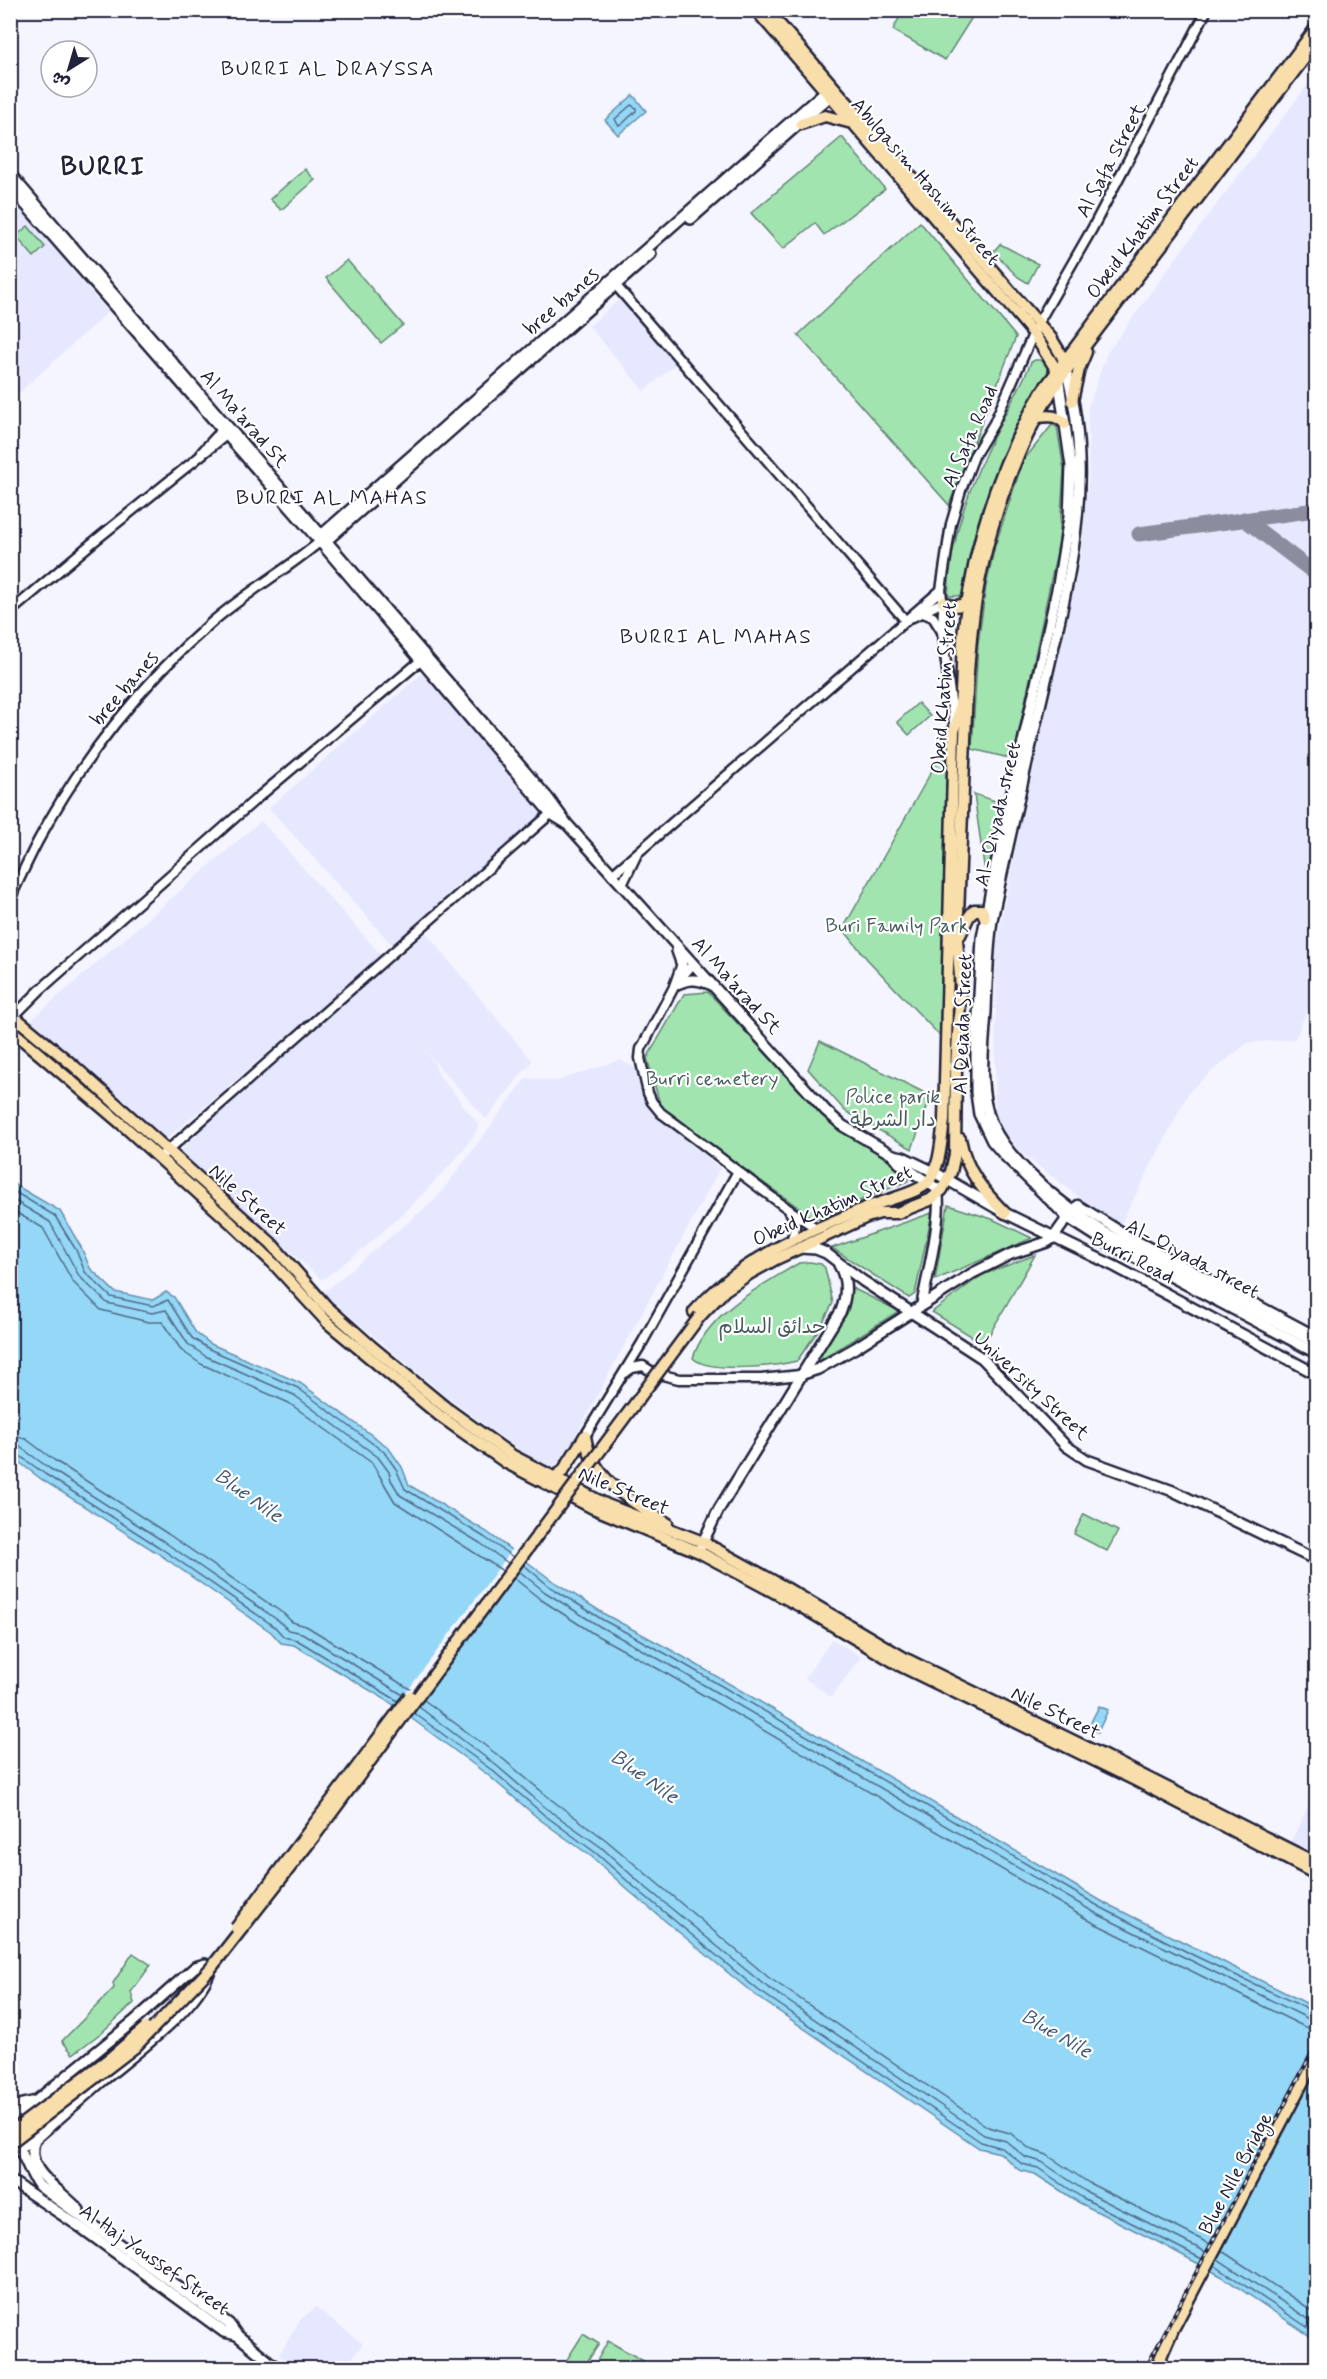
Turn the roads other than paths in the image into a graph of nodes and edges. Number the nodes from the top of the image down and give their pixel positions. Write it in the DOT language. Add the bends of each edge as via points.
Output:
graph roads {
  1 [pos="756,10"];
  2 [pos="767,10"];
  3 [pos="1207,10"];
  4 [pos="1317,28"];
  5 [pos="1317,43"];
  6 [pos="831,91"];
  7 [pos="801,124"];
  8 [pos="853,124"];
  9 [pos="10,174"];
  10 [pos="10,187"];
  11 [pos="63,241"];
  12 [pos="614,283"];
  13 [pos="1038,323"];
  14 [pos="1034,334"];
  15 [pos="1091,341"];
  16 [pos="1062,371"];
  17 [pos="1072,401"];
  18 [pos="1036,417"];
  19 [pos="1065,424"];
  20 [pos="227,430"];
  21 [pos="321,540"];
  22 [pos="941,590"];
  23 [pos="967,601"];
  24 [pos="943,603"];
  25 [pos="10,612"];
  26 [pos="923,613"];
  27 [pos="908,619"];
  28 [pos="942,632"];
  29 [pos="424,658"];
  30 [pos="954,731"];
  31 [pos="1022,769"];
  32 [pos="554,811"];
  33 [pos="638,853"];
  34 [pos="612,875"];
  35 [pos="622,885"];
  36 [pos="10,899"];
  37 [pos="985,918"];
  38 [pos="670,938"];
  39 [pos="957,940"];
  40 [pos="693,964"];
  41 [pos="675,985"];
  42 [pos="712,986"];
  43 [pos="12,1015"];
  44 [pos="10,1029"];
  45 [pos="956,1112"];
  46 [pos="163,1154"];
  47 [pos="737,1173"];
  48 [pos="932,1177"];
  49 [pos="948,1180"];
  50 [pos="939,1194"];
  51 [pos="1073,1211"];
  52 [pos="790,1212"];
  53 [pos="1005,1213"];
  54 [pos="816,1228"];
  55 [pos="1053,1238"];
  56 [pos="795,1244"];
  57 [pos="837,1260"];
  58 [pos="922,1304"];
  59 [pos="912,1311"];
  60 [pos="1317,1336"];
  61 [pos="1317,1344"];
  62 [pos="1317,1353"];
  63 [pos="622,1374"];
  64 [pos="1317,1374"];
  65 [pos="800,1375"];
  66 [pos="585,1436"];
  67 [pos="554,1478"];
  68 [pos="679,1532"];
  69 [pos="701,1547"];
  70 [pos="1317,1560"];
  71 [pos="1317,1863"];
  72 [pos="1317,1874"];
  73 [pos="208,1966"];
  74 [pos="1317,2057"];
  75 [pos="1317,2066"];
  76 [pos="35,2102"];
  77 [pos="10,2107"];
  78 [pos="10,2122"];
  79 [pos="10,2134"];
  80 [pos="35,2139"];
  81 [pos="13,2146"];
  82 [pos="10,2180"];
  83 [pos="89,2222"];
  84 [pos="1188,2306"];
  85 [pos="237,2335"];
  86 [pos="265,2365"];
  87 [pos="277,2368"];
  88 [pos="1156,2368"];
  89 [pos="1161,2368"];
  1 -- 6 [label="main road, Abulgasim Hashim Street"];
  2 -- 6 [label="main road, Abulgasim Hashim Street"];
  3 -- 13 [label="street, Al Safa Street"];
  4 -- 16 [label="main road, Obeid Khatim Street" via="1097,317"];
  5 -- 15 [label="main road, Obeid Khatim Street"];
  6 -- 7 [label="main road, bree banes"];
  6 -- 8 [label="main road, Abulgasim Hashim Street"];
  6 -- 12 [label="main road, bree banes"];
  6 -- 13 [label="main road, Abulgasim Hashim Street"];
  7 -- 8 [label="main road" via="825,116"];
  7 -- 12 [label="main road, bree banes"];
  8 -- 14 [label="main road, Abulgasim Hashim Street"];
  9 -- 11 [label="main road, Al Ma'arad St"];
  10 -- 11 [label="main road, Al Ma'arad St"];
  11 -- 20 [label="main road, Al Ma'arad St"];
  12 -- 21 [label="main road, bree banes"];
  12 -- 27 [label="street"];
  13 -- 14 [label="street, Al Safa Road"];
  13 -- 16 [label="main road, Abulgasim Hashim Street" via="1058,348"];
  14 -- 16 [label="main road, Abulgasim Hashim Street"];
  14 -- 22 [label="street, Al Safa Road" via="964,481 951,524"];
  15 -- 16 [label="main road, Obeid Khatim Street"];
  15 -- 17 [label="main road"];
  16 -- 17 [label="main road, Al- Qiyada street"];
  16 -- 18 [label="main road, Obeid Khatim Street"];
  16 -- 19 [label="main road, Al Qeiada Street"];
  16 -- 23 [label="main road, Obeid Khatim Street" via="1030,412 1004,465 981,534"];
  17 -- 31 [label="main road, Al- Qiyada street" via="1080,486 1077,531"];
  18 -- 19 [label="main road" via="1057,417"];
  18 -- 39 [label="main road, Obeid Khatim Street" via="990,537 972,629"];
  19 -- 31 [label="main road, Al Qeiada Street" via="1071,486 1067,540"];
  20 -- 21 [label="main road, Al Ma'arad St"];
  20 -- 25 [label="street"];
  21 -- 29 [label="main road, Al Ma'arad St"];
  21 -- 36 [label="street, bree banes" via="200,633 109,732 37,842"];
  22 -- 24 [label="street, Al Safa Road"];
  22 -- 27 [label="street"];
  23 -- 24 [label="main road" via="962,606"];
  23 -- 30 [label="main road, Obeid Khatim Street" via="959,718"];
  24 -- 26 [label="street"];
  24 -- 28 [label="street, Al Safa Road"];
  26 -- 27 [label="street"];
  26 -- 28 [label="street" via="933,617"];
  27 -- 33 [label="street"];
  28 -- 30 [label="street, Al Safa Road"];
  29 -- 32 [label="main road, Al Ma'arad St"];
  29 -- 43 [label="street" via="247,807"];
  30 -- 48 [label="main road, Obeid Khatim Street" via="944,1120"];
  31 -- 37 [label="main road, Al Qeiada Street"];
  31 -- 51 [label="main road, Al- Qiyada street" via="992,920 983,1092 998,1137"];
  32 -- 34 [label="main road, Al Ma'arad St"];
  32 -- 46 [label="street"];
  33 -- 34 [label="street"];
  33 -- 35 [label="street"];
  34 -- 35 [label="main road, Al Ma'arad St"];
  35 -- 38 [label="main road, Al Ma'arad St"];
  37 -- 39 [label="main road" via="982,910 974,910"];
  37 -- 51 [label="main road, Al Qeiada Street" via="976,1053 979,1114 992,1141 1005,1156"];
  38 -- 40 [label="main road, Al Ma'arad St"];
  38 -- 41 [label="main road" via="682,965"];
  39 -- 45 [label="main road, Obeid Khatim Street" via="961,988"];
  40 -- 41 [label="street"];
  40 -- 42 [label="main road, Al Ma'arad St"];
  41 -- 42 [label="main road" via="696,979"];
  41 -- 47 [label="street" via="641,1049 648,1093 661,1113"];
  42 -- 48 [label="main road, Al Ma'arad St" via="834,1120 893,1155 903,1156"];
  43 -- 46 [label="main road, Nile Street" via="75,1067"];
  44 -- 46 [label="main road, Nile Street"];
  45 -- 49 [label="main road, Obeid Khatim Street" via="955,1154"];
  45 -- 53 [label="main road" via="969,1170"];
  46 -- 67 [label="main road, Nile Street" via="271,1243 326,1306 371,1346 468,1425"];
  46 -- 69 [label="main road, Nile Street" via="328,1323 459,1431 518,1470 609,1515"];
  47 -- 52 [label="street"];
  47 -- 63 [label="street"];
  48 -- 49 [label="main road, Burri Road"];
  48 -- 50 [label="main road, Al Ma'arad St"];
  48 -- 54 [label="main road, Obeid Khatim Street" via="918,1190"];
  49 -- 50 [label="main road, Obeid Khatim Street"];
  49 -- 53 [label="main road, Burri Road"];
  50 -- 56 [label="main road, Obeid Khatim Street" via="897,1213 880,1213"];
  50 -- 58 [label="main road"];
  51 -- 55 [label="main road"];
  51 -- 60 [label="street"];
  51 -- 61 [label="main road, Al- Qiyada street" via="1106,1233"];
  51 -- 62 [label="main road, Al Qeiada Street" via="1104,1241"];
  52 -- 54 [label="street"];
  52 -- 56 [label="street" via="795,1220"];
  53 -- 55 [label="main road, Burri Road"];
  54 -- 56 [label="main road, Obeid Khatim Street"];
  55 -- 58 [label="main road" via="994,1262"];
  55 -- 64 [label="main road, Burri Road" via="1116,1267"];
  56 -- 57 [label="main road, University Street" via="822,1251"];
  56 -- 73 [label="main road, Obeid Khatim Street, bridge" via="725,1290 697,1314 313,1838"];
  57 -- 59 [label="main road, University Street"];
  57 -- 65 [label="main road" via="845,1275 845,1300"];
  58 -- 59 [label="main road"];
  59 -- 65 [label="main road" via="826,1365"];
  59 -- 70 [label="main road, University Street" via="982,1358 1066,1446 1087,1460 1173,1491"];
  63 -- 65 [label="street" via="643,1366 679,1379"];
  63 -- 66 [label="street"];
  65 -- 69 [label="main road" via="719,1509"];
  66 -- 67 [label="main road" via="564,1471"];
  66 -- 68 [label="main road" via="587,1451 608,1480 637,1505"];
  67 -- 68 [label="main road, Nile Street" via="607,1505"];
  68 -- 69 [label="main road, Nile Street"];
  69 -- 71 [label="main road, Nile Street" via="786,1588 906,1659"];
  69 -- 72 [label="main road, Nile Street" via="901,1666"];
  73 -- 76 [label="main road" via="195,1967"];
  73 -- 79 [label="main road, bridge" via="129,2042"];
  73 -- 80 [label="main road" via="206,1984 162,2030"];
  73 -- 81 [label="main road, bridge" via="135,2047"];
  74 -- 84 [label="main road, Blue Nile Bridge"];
  75 -- 84 [label="main road"];
  76 -- 77 [label="main road"];
  76 -- 78 [label="main road"];
  79 -- 81 [label="main road, Al Haj Youssef Street"];
  80 -- 81 [label="main road"];
  80 -- 83 [label="main road" via="31,2155 37,2169"];
  81 -- 83 [label="main road, Al Haj Youssef Street" via="39,2186"];
  82 -- 85 [label="main road, Al Haj Youssef Street" via="224,2331"];
  83 -- 85 [label="main road, Al Haj Youssef Street" via="229,2324"];
  84 -- 88 [label="main road"];
  84 -- 89 [label="main road"];
  85 -- 86 [label="main road, Al Haj Youssef Street"];
  86 -- 87 [label="main road, Al Haj Youssef Street"];
}
